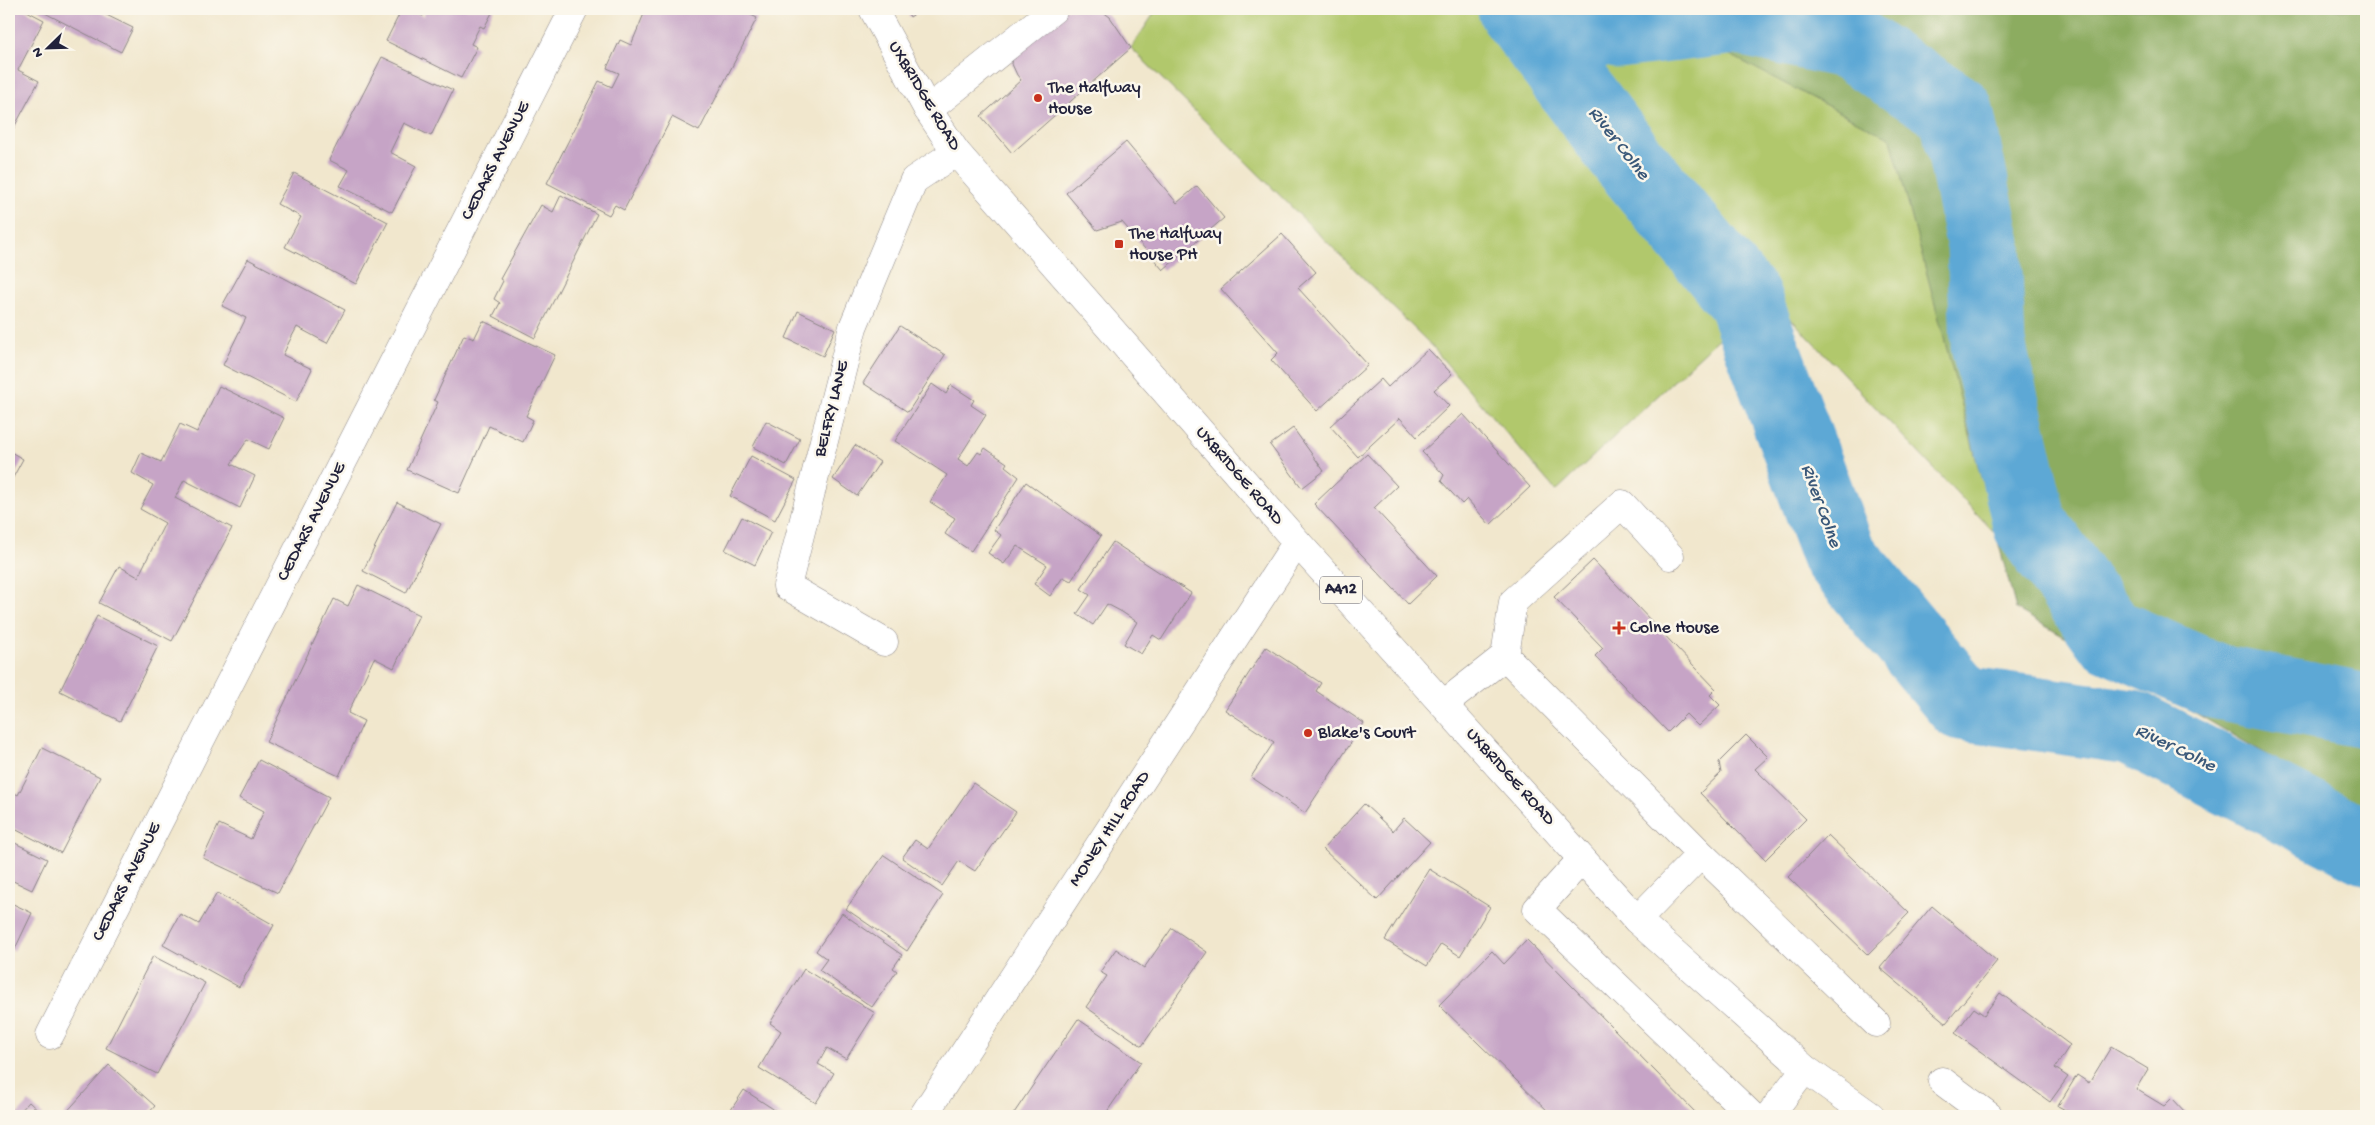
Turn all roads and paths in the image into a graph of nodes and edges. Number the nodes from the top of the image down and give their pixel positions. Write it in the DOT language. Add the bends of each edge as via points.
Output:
graph roads {
  1 [pos="574,9"];
  2 [pos="873,9"];
  3 [pos="1054,9"];
  4 [pos="928,110"];
  5 [pos="956,152"];
  6 [pos="1297,542"];
  7 [pos="1670,556"];
  8 [pos="884,642"];
  9 [pos="1505,656"];
  10 [pos="1444,704"];
  11 [pos="1701,854"];
  12 [pos="1582,859"];
  13 [pos="1637,920"];
  14 [pos="1876,1024"];
  15 [pos="50,1035"];
  16 [pos="1805,1069"];
  17 [pos="1942,1081"];
  18 [pos="923,1116"];
  19 [pos="1752,1116"];
  20 [pos="1769,1116"];
  21 [pos="1871,1116"];
  22 [pos="1988,1116"];
  1 -- 15 [label="street, CEDARS AVENUE"];
  2 -- 4 [label="street, UXBRIDGE ROAD / A412"];
  3 -- 4 [label="street"];
  4 -- 5 [label="street, UXBRIDGE ROAD / A412"];
  5 -- 6 [label="street, UXBRIDGE ROAD / A412"];
  5 -- 8 [label="street, BELFRY LANE" via="914,180 853,327 787,586"];
  6 -- 10 [label="street, UXBRIDGE ROAD / A412"];
  6 -- 18 [label="street, MONEY HILL ROAD"];
  7 -- 9 [label="street" via="1622,504 1513,602"];
  9 -- 10 [label="street"];
  9 -- 11 [label="street"];
  10 -- 12 [label="street, UXBRIDGE ROAD / A412"];
  11 -- 13 [label="street"];
  11 -- 14 [label="street"];
  12 -- 13 [label="street, UXBRIDGE ROAD / A412"];
  12 -- 19 [label="street" via="1537,909"];
  13 -- 16 [label="street, UXBRIDGE ROAD / A412"];
  16 -- 20 [label="street"];
  16 -- 21 [label="street, UXBRIDGE ROAD / A412"];
  17 -- 22 [label="street"];
}
